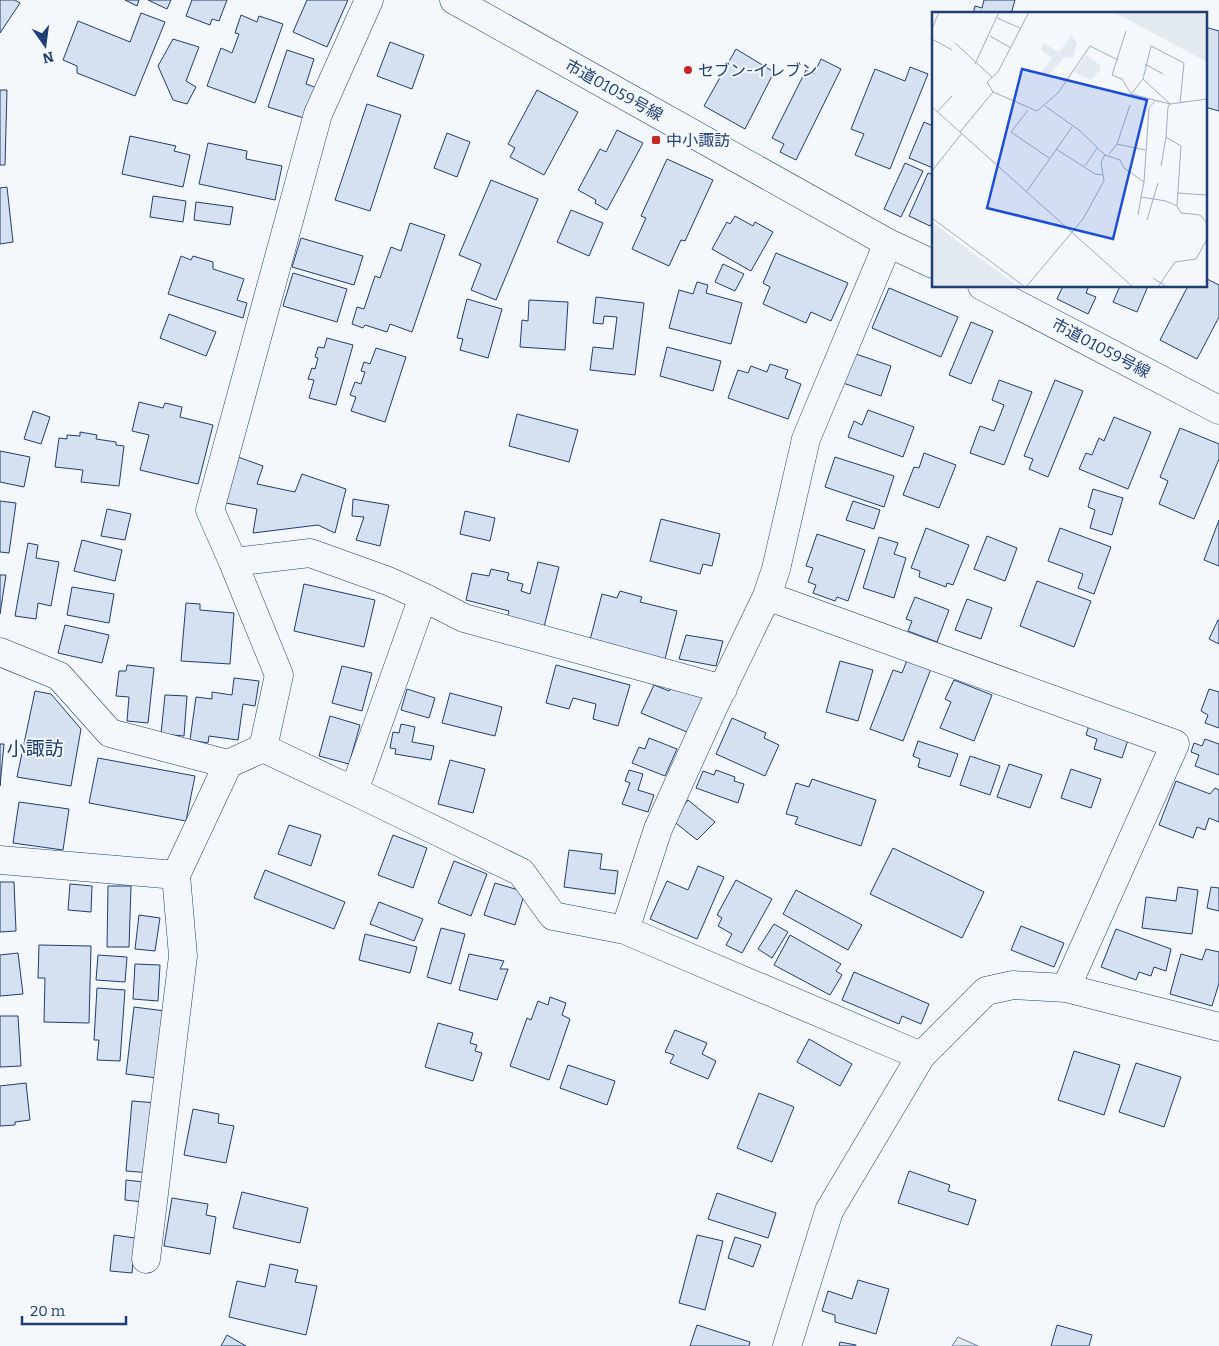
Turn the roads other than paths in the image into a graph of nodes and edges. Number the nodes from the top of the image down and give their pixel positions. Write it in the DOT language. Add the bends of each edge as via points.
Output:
graph roads {
  1 [pos="369,0"];
  2 [pos="454,0"];
  3 [pos="888,243"];
  4 [pos="932,264"];
  5 [pos="986,288"];
  6 [pos="1219,410"];
  7 [pos="233,562"];
  8 [pos="767,596"];
  9 [pos="422,597"];
  10 [pos="0,652"];
  11 [pos="723,689"];
  12 [pos="263,748"];
  13 [pos="228,764"];
  14 [pos="354,791"];
  15 [pos="0,860"];
  16 [pos="176,875"];
  17 [pos="625,930"];
  18 [pos="1066,988"];
  19 [pos="1219,1026"];
  20 [pos="921,1056"];
  21 [pos="146,1259"];
  22 [pos="787,1346"];
  1 -- 7 [label="street" via="318,114 210,510"];
  2 -- 3 [label="street, 市道01059号線"];
  3 -- 4 [label="street, 市道01059号線"];
  3 -- 8 [label="street" via="806,438"];
  5 -- 6 [label="street, 市道01059号線"];
  7 -- 9 [label="street" via="310,553"];
  7 -- 12 [label="street" via="279,675"];
  8 -- 11 [label="street"];
  8 -- 18 [label="street" via="1175,744"];
  9 -- 11 [label="street" via="464,618"];
  9 -- 14 [label="street"];
  10 -- 13 [label="street" via="59,676 110,733"];
  11 -- 17 [label="street" via="658,829"];
  12 -- 13 [label="street"];
  12 -- 14 [label="street"];
  13 -- 16 [label="street"];
  14 -- 17 [label="street" via="521,872 552,916"];
  15 -- 16 [label="street"];
  16 -- 21 [label="street" via="183,956"];
  17 -- 20 [label="street"];
  18 -- 19 [label="street"];
  18 -- 20 [label="street" via="1013,985 986,991"];
  20 -- 22 [label="street" via="829,1211"];
}
